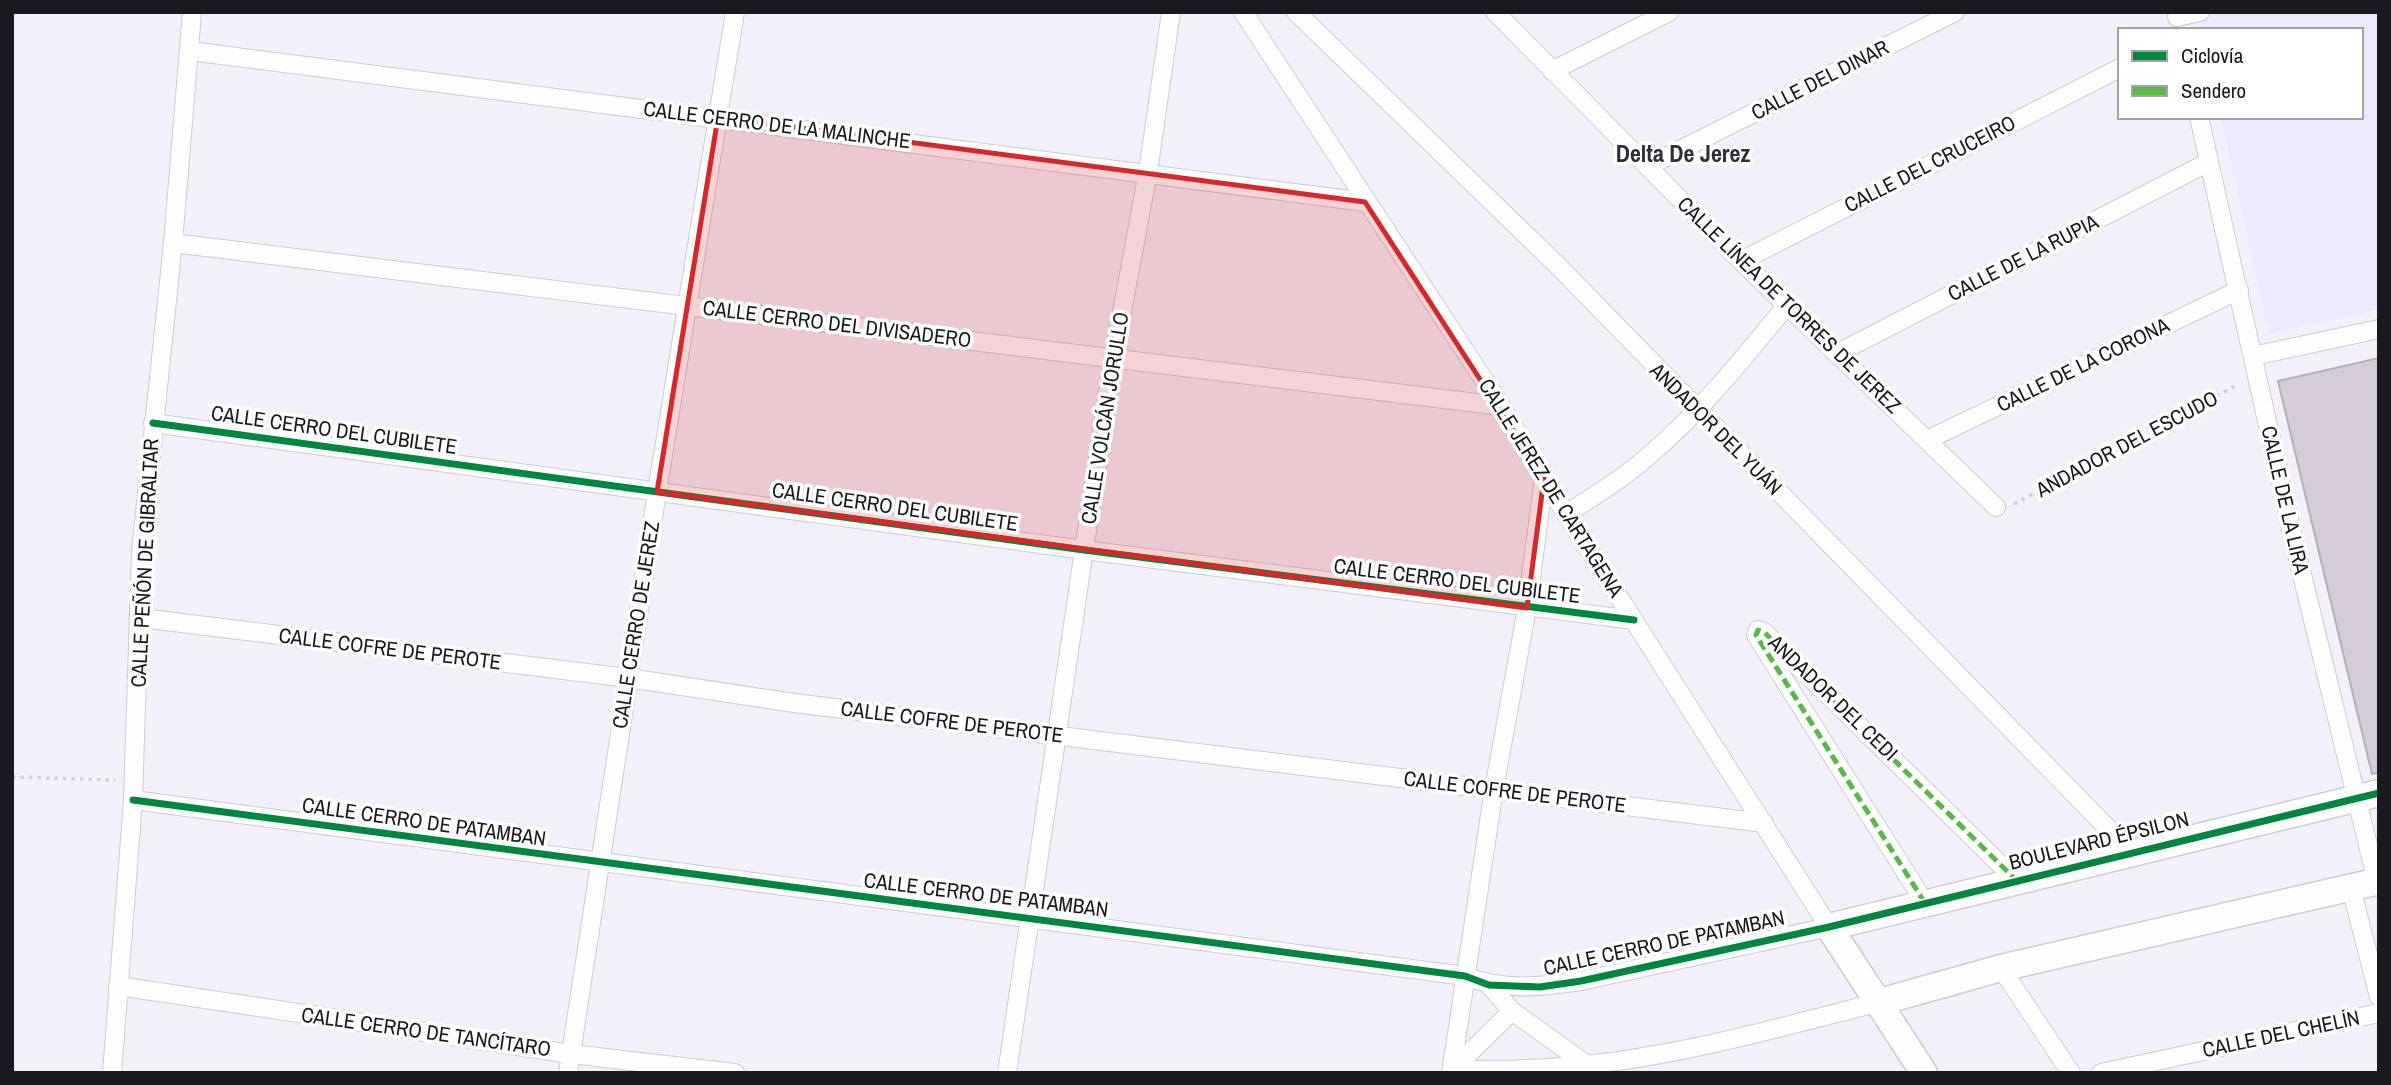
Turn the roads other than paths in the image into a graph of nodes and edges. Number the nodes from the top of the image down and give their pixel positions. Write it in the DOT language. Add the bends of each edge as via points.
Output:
graph roads {
  1 [pos="192,12"];
  2 [pos="735,12"];
  3 [pos="1171,12"];
  4 [pos="1243,12"];
  5 [pos="1296,12"];
  6 [pos="1494,12"];
  7 [pos="1669,12"];
  8 [pos="1955,12"];
  9 [pos="2200,12"];
  10 [pos="2178,20"];
  11 [pos="190,51"];
  12 [pos="2118,69"];
  13 [pos="1552,71"];
  14 [pos="718,117"];
  15 [pos="2199,119"];
  16 [pos="2209,162"];
  17 [pos="1648,166"];
  18 [pos="1148,172"];
  19 [pos="1365,202"];
  20 [pos="173,243"];
  21 [pos="1741,261"];
  22 [pos="2239,290"];
  23 [pos="689,305"];
  24 [pos="1787,305"];
  25 [pos="2379,329"];
  26 [pos="1836,354"];
  27 [pos="2252,356"];
  28 [pos="1113,360"];
  29 [pos="1501,406"];
  30 [pos="1696,410"];
  31 [pos="153,423"];
  32 [pos="1927,440"];
  33 [pos="1544,478"];
  34 [pos="656,492"];
  35 [pos="1996,508"];
  36 [pos="1566,514"];
  37 [pos="1084,550"];
  38 [pos="1527,608"];
  39 [pos="141,618"];
  40 [pos="1634,620"];
  41 [pos="628,678"];
  42 [pos="1059,734"];
  43 [pos="1494,789"];
  44 [pos="2367,796"];
  45 [pos="133,800"];
  46 [pos="1764,823"];
  47 [pos="2130,851"];
  48 [pos="601,864"];
  49 [pos="2016,880"];
  50 [pos="2378,881"];
  51 [pos="2351,888"];
  52 [pos="1925,902"];
  53 [pos="1029,917"];
  54 [pos="1829,927"];
  55 [pos="2001,968"];
  56 [pos="1465,976"];
  57 [pos="1489,985"];
  58 [pos="118,986"];
  59 [pos="2379,998"];
  60 [pos="1877,1003"];
  61 [pos="1512,1011"];
  62 [pos="2379,1013"];
  63 [pos="571,1054"];
  64 [pos="1587,1065"];
  65 [pos="1451,1071"];
  66 [pos="112,1073"];
  67 [pos="568,1073"];
  68 [pos="735,1073"];
  69 [pos="1007,1073"];
  70 [pos="1924,1073"];
  71 [pos="2071,1073"];
  72 [pos="2101,1073"];
  1 -- 11 [label="street, CALLE PEÑÓN DE GIBRALTAR"];
  2 -- 14 [label="street, CALLE CERRO DE JEREZ"];
  3 -- 18 [label="street, CALLE VOLCÁN JORULLO"];
  4 -- 19 [label="street, CALLE JEREZ DE CARTAGENA"];
  5 -- 30 [label="street, ANDADOR DEL YUÁN" via="1486,194"];
  6 -- 13 [label="street, CALLE LÍNEA DE TORRES DE JEREZ"];
  7 -- 13 [label="street"];
  8 -- 17 [label="street, CALLE DEL DINAR"];
  9 -- 10 [label="street"];
  11 -- 14 [label="street, CALLE CERRO DE LA MALINCHE"];
  11 -- 20 [label="street, CALLE PEÑÓN DE GIBRALTAR"];
  12 -- 21 [label="street, CALLE DEL CRUCEIRO"];
  13 -- 17 [label="street, CALLE LÍNEA DE TORRES DE JEREZ"];
  14 -- 18 [label="street, CALLE CERRO DE LA MALINCHE"];
  14 -- 23 [label="street, CALLE CERRO DE JEREZ"];
  15 -- 16 [label="street, CALLE DE LA LIRA"];
  16 -- 22 [label="street, CALLE DE LA LIRA"];
  16 -- 26 [label="street, CALLE DE LA RUPIA"];
  17 -- 21 [label="street, CALLE LÍNEA DE TORRES DE JEREZ"];
  18 -- 19 [label="street, CALLE CERRO DE LA MALINCHE"];
  18 -- 28 [label="street, CALLE VOLCÁN JORULLO"];
  19 -- 29 [label="street, CALLE JEREZ DE CARTAGENA"];
  20 -- 23 [label="street, CALLE CERRO DEL DIVISADERO"];
  20 -- 31 [label="street, CALLE PEÑÓN DE GIBRALTAR"];
  21 -- 24 [label="street, CALLE LÍNEA DE TORRES DE JEREZ"];
  22 -- 27 [label="street, CALLE DE LA LIRA"];
  22 -- 32 [label="street, CALLE DE LA CORONA"];
  23 -- 28 [label="street, CALLE CERRO DEL DIVISADERO"];
  23 -- 34 [label="street, CALLE CERRO DE JEREZ"];
  24 -- 26 [label="street, CALLE LÍNEA DE TORRES DE JEREZ"];
  24 -- 30 [label="street"];
  25 -- 27 [label="street"];
  26 -- 32 [label="street, CALLE LÍNEA DE TORRES DE JEREZ"];
  27 -- 44 [label="street, CALLE DE LA LIRA"];
  28 -- 29 [label="street, CALLE CERRO DEL DIVISADERO"];
  28 -- 37 [label="street, CALLE VOLCÁN JORULLO"];
  29 -- 33 [label="street, CALLE JEREZ DE CARTAGENA"];
  30 -- 36 [label="street" via="1654,452"];
  30 -- 47 [label="street, ANDADOR DEL YUÁN"];
  31 -- 34 [label="street, CALLE CERRO DEL CUBILETE"];
  31 -- 39 [label="street, CALLE PEÑÓN DE GIBRALTAR" via="141,551"];
  32 -- 35 [label="street, CALLE LÍNEA DE TORRES DE JEREZ"];
  33 -- 36 [label="street, CALLE JEREZ DE CARTAGENA"];
  33 -- 38 [label="street"];
  34 -- 37 [label="street, CALLE CERRO DEL CUBILETE"];
  34 -- 41 [label="street, CALLE CERRO DE JEREZ"];
  36 -- 40 [label="street, CALLE JEREZ DE CARTAGENA"];
  37 -- 38 [label="street, CALLE CERRO DEL CUBILETE"];
  37 -- 42 [label="street, CALLE VOLCÁN JORULLO"];
  38 -- 40 [label="street, CALLE CERRO DEL CUBILETE"];
  38 -- 43 [label="street"];
  39 -- 41 [label="street, CALLE COFRE DE PEROTE"];
  39 -- 45 [label="street, CALLE PEÑÓN DE GIBRALTAR"];
  40 -- 46 [label="street, CALLE JEREZ DE CARTAGENA"];
  41 -- 42 [label="street, CALLE COFRE DE PEROTE"];
  41 -- 48 [label="street, CALLE CERRO DE JEREZ"];
  42 -- 43 [label="street, CALLE COFRE DE PEROTE"];
  42 -- 53 [label="street, CALLE VOLCÁN JORULLO"];
  43 -- 46 [label="street, CALLE COFRE DE PEROTE"];
  43 -- 56 [label="street"];
  44 -- 47 [label="street, BOULEVARD ÉPSILON"];
  44 -- 50 [label="street, CALLE DE LA LIRA"];
  45 -- 48 [label="street, CALLE CERRO DE PATAMBAN"];
  45 -- 58 [label="street, CALLE PEÑÓN DE GIBRALTAR"];
  46 -- 54 [label="street, CALLE JEREZ DE CARTAGENA"];
  47 -- 49 [label="street, BOULEVARD ÉPSILON"];
  48 -- 53 [label="street, CALLE CERRO DE PATAMBAN"];
  48 -- 63 [label="street, CALLE CERRO DE JEREZ"];
  49 -- 52 [label="street, BOULEVARD ÉPSILON"];
  49 -- 52 [label="street, ANDADOR DEL CEDI" via="1758,630 1756,635"];
  50 -- 51 [label="street"];
  51 -- 55 [label="street"];
  51 -- 59 [label="street"];
  52 -- 54 [label="street, BOULEVARD ÉPSILON"];
  53 -- 56 [label="street, CALLE CERRO DE PATAMBAN"];
  53 -- 69 [label="street, CALLE VOLCÁN JORULLO"];
  54 -- 57 [label="street, CALLE CERRO DE PATAMBAN" via="1581,981 1540,987"];
  54 -- 60 [label="street, CALLE JEREZ DE CARTAGENA"];
  55 -- 60 [label="street"];
  55 -- 71 [label="street"];
  56 -- 57 [label="street, CALLE CERRO DE PATAMBAN"];
  56 -- 65 [label="street"];
  57 -- 61 [label="street"];
  58 -- 63 [label="street, CALLE CERRO DE TANCÍTARO"];
  58 -- 66 [label="street, CALLE PEÑÓN DE GIBRALTAR"];
  60 -- 64 [label="street" via="1685,1049"];
  60 -- 70 [label="street, CALLE JEREZ DE CARTAGENA"];
  61 -- 64 [label="street"];
  61 -- 65 [label="street"];
  62 -- 72 [label="street, CALLE DEL CHELÍN"];
  63 -- 67 [label="street, CALLE CERRO DE JEREZ"];
  63 -- 68 [label="street, CALLE CERRO DE TANCÍTARO"];
  64 -- 65 [label="street"];
}
